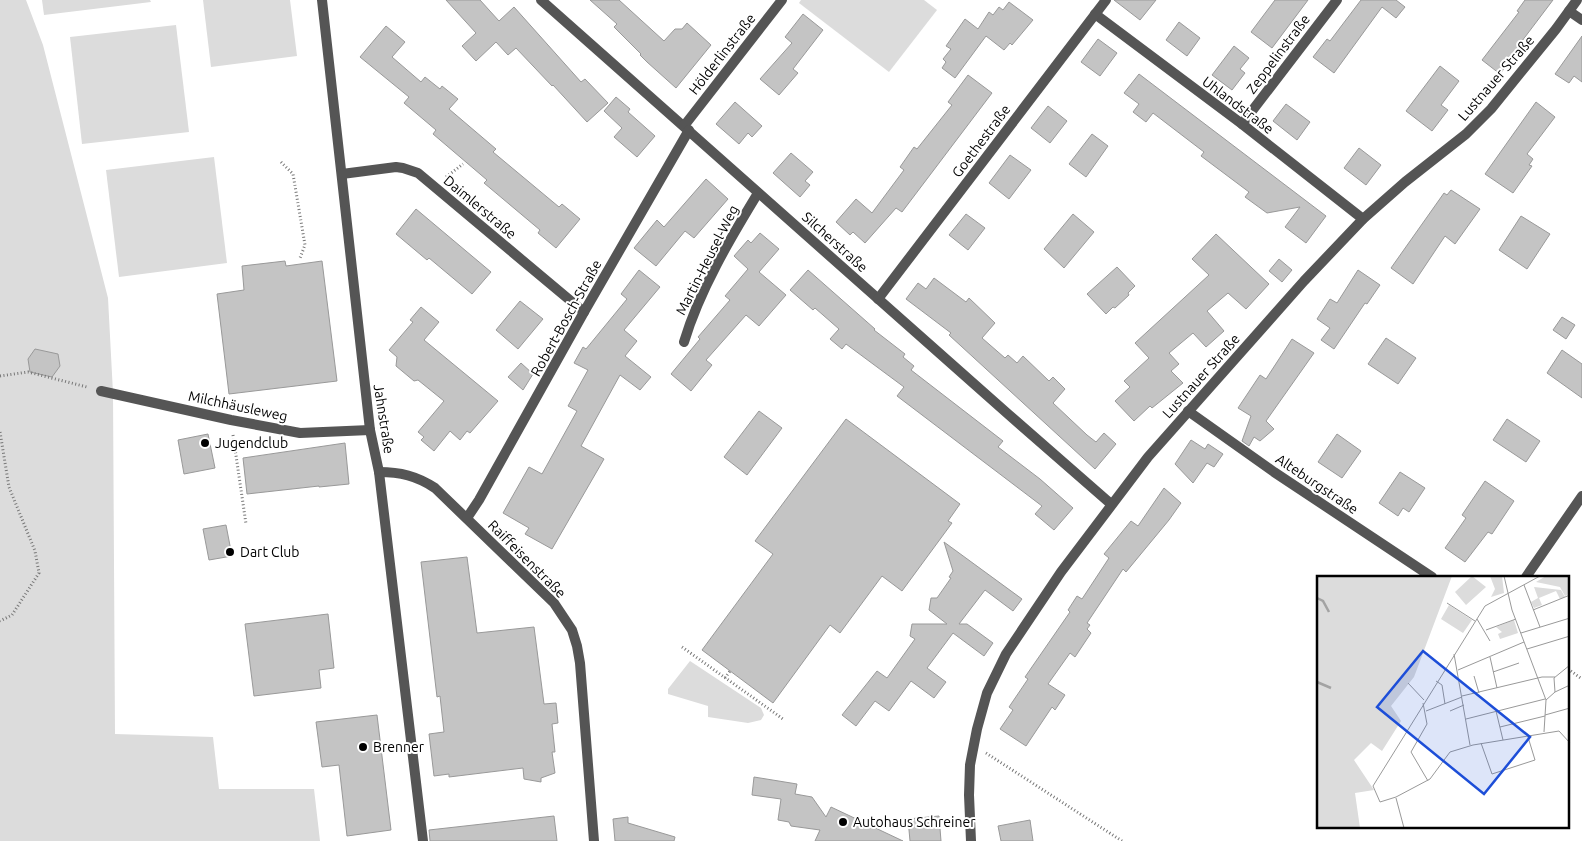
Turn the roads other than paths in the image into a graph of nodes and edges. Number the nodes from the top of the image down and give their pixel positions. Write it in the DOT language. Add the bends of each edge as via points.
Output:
graph roads {
  1 [pos="322,0"];
  2 [pos="541,0"];
  3 [pos="782,0"];
  4 [pos="1106,0"];
  5 [pos="1336,0"];
  6 [pos="1577,0"];
  7 [pos="1570,11"];
  8 [pos="1095,14"];
  9 [pos="1582,20"];
  10 [pos="1242,124"];
  11 [pos="686,128"];
  12 [pos="342,174"];
  13 [pos="758,192"];
  14 [pos="1363,219"];
  15 [pos="878,299"];
  16 [pos="584,312"];
  17 [pos="684,342"];
  18 [pos="101,391"];
  19 [pos="1188,411"];
  20 [pos="370,430"];
  21 [pos="379,472"];
  22 [pos="1582,496"];
  23 [pos="1111,504"];
  24 [pos="468,518"];
  25 [pos="1430,576"];
  26 [pos="1527,576"];
  27 [pos="424,841"];
  28 [pos="594,841"];
  29 [pos="971,841"];
  1 -- 12 [label="street, Jahnstraße"];
  2 -- 11 [label="street, Silcherstraße"];
  3 -- 11 [label="street, Hölderlinstraße"];
  4 -- 8 [label="street, Goethestraße"];
  5 -- 10 [label="street, Zeppelinstraße"];
  6 -- 7 [label="street, Lustnauer Straße"];
  7 -- 9 [label="street"];
  7 -- 14 [label="street, Lustnauer Straße" via="1484,116"];
  8 -- 10 [label="street, Uhlandstraße"];
  8 -- 15 [label="street, Goethestraße"];
  10 -- 14 [label="street, Uhlandstraße"];
  11 -- 13 [label="street, Silcherstraße"];
  11 -- 16 [label="street, Robert-Bosch-Straße"];
  12 -- 16 [label="street, Daimlerstraße" via="403,168 418,173"];
  12 -- 20 [label="street, Jahnstraße"];
  13 -- 15 [label="street, Silcherstraße"];
  13 -- 17 [label="street, Martin-Heusel-Weg" via="716,268 690,321"];
  14 -- 19 [label="street, Lustnauer Straße"];
  15 -- 23 [label="street, Silcherstraße"];
  16 -- 24 [label="street, Robert-Bosch-Straße"];
  18 -- 20 [label="street, Milchhäusleweg" via="300,433"];
  19 -- 23 [label="street, Lustnauer Straße"];
  19 -- 25 [label="street, Alteburgstraße"];
  20 -- 21 [label="street, Jahnstraße"];
  21 -- 24 [label="street, Raiffeisenstraße" via="423,480"];
  21 -- 27 [label="street, Jahnstraße"];
  22 -- 26 [label="street"];
  23 -- 29 [label="street, Lustnauer Straße" via="1006,654 987,693 969,779"];
  24 -- 28 [label="street, Raiffeisenstraße" via="554,604 572,630 580,663"];
}
